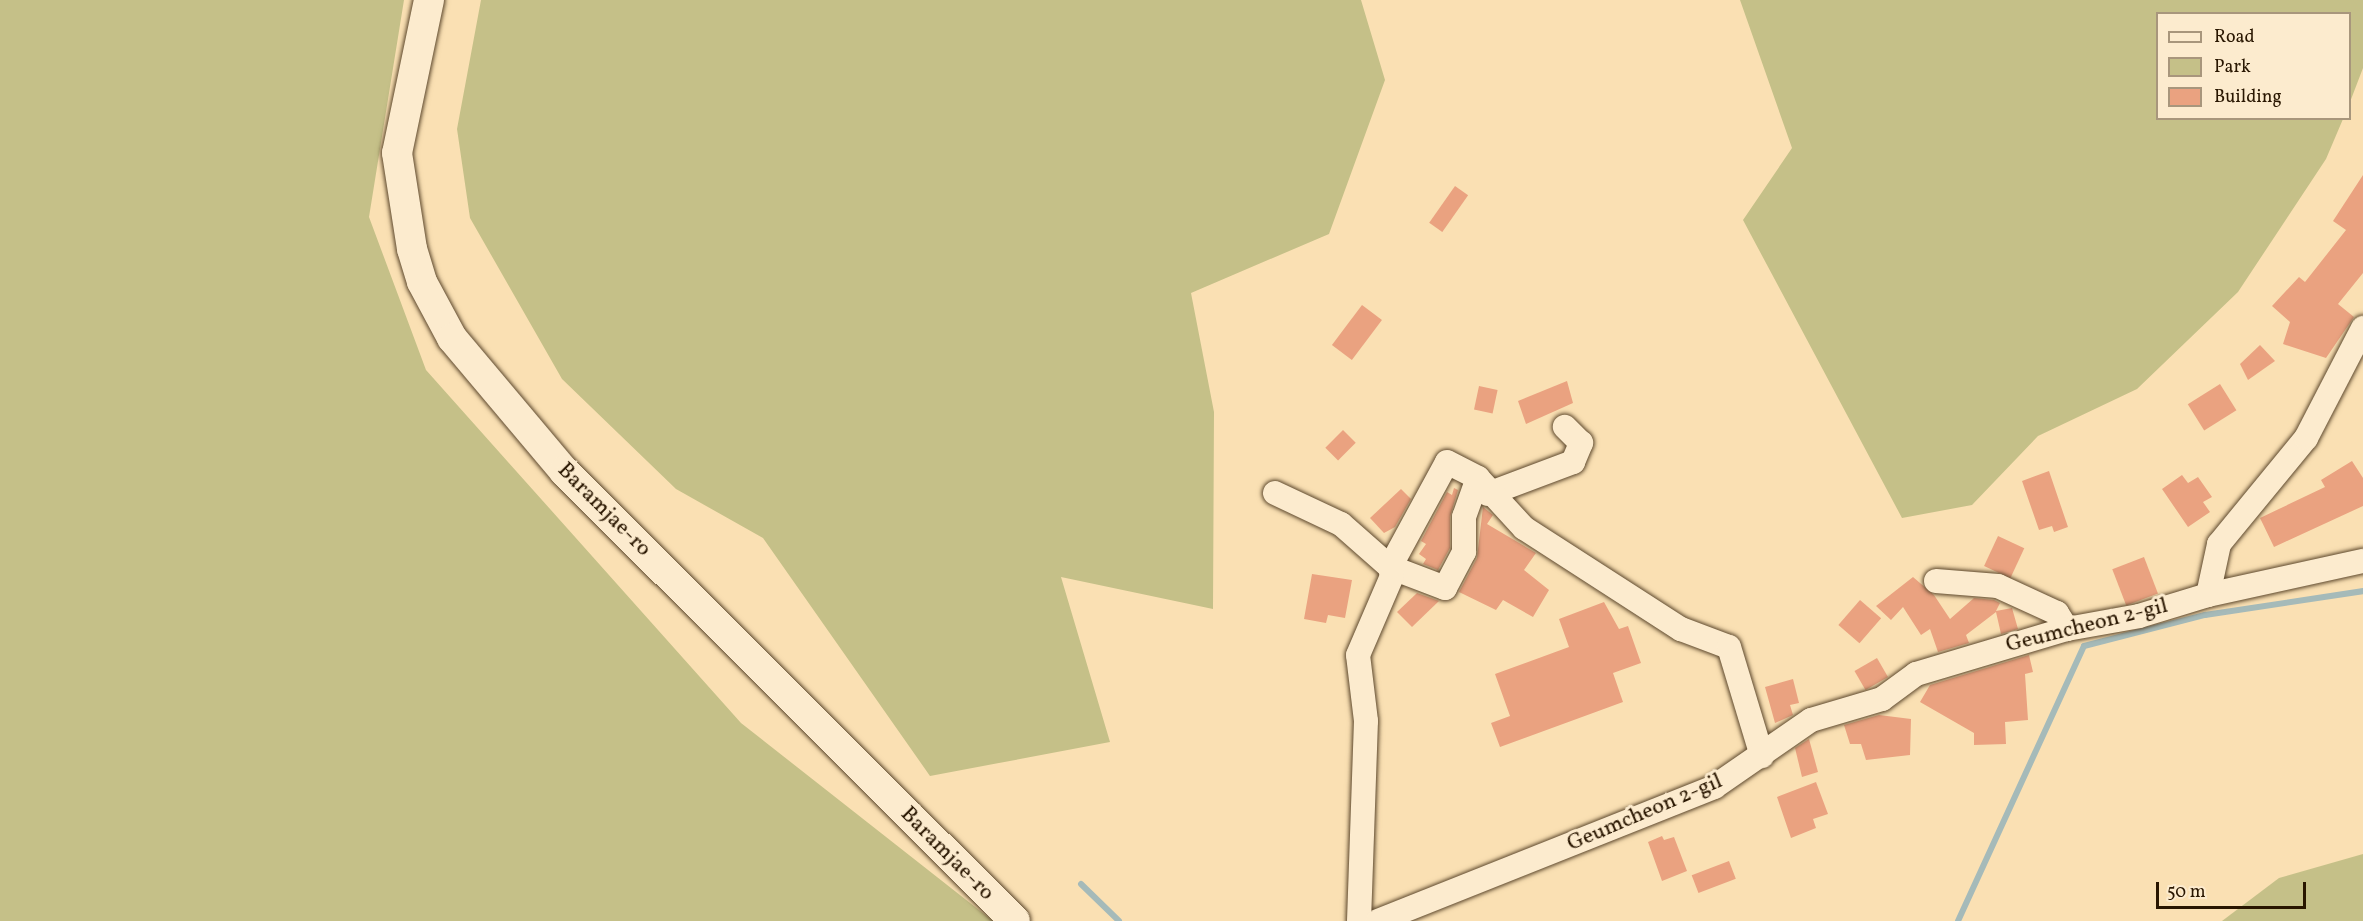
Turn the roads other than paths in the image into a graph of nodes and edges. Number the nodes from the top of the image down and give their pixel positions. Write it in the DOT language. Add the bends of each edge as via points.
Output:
graph roads {
  1 [pos="429,0"];
  2 [pos="2363,328"];
  3 [pos="1565,427"];
  4 [pos="1483,486"];
  5 [pos="1275,493"];
  6 [pos="2363,561"];
  7 [pos="1390,567"];
  8 [pos="1936,581"];
  9 [pos="2208,595"];
  10 [pos="2067,629"];
  11 [pos="1762,756"];
  12 [pos="1015,921"];
  13 [pos="1359,921"];
  14 [pos="1378,921"];
  1 -- 12 [label="street, Baramjae-ro" via="398,153 412,249 422,282 452,338 564,471"];
  2 -- 9 [label="street" via="2306,438 2219,544"];
  3 -- 4 [label="street" via="1581,443 1573,462"];
  4 -- 7 [label="street" via="1447,462"];
  4 -- 7 [label="street" via="1464,517 1464,552 1445,588"];
  4 -- 11 [label="street" via="1524,528 1681,629 1729,648"];
  5 -- 7 [label="street" via="1341,524"];
  6 -- 9 [label="street, Geumcheon 2-gil"];
  7 -- 13 [label="street" via="1392,576 1358,655 1366,721"];
  8 -- 10 [label="street" via="1998,586 2057,613"];
  9 -- 10 [label="street, Geumcheon 2-gil" via="2139,616"];
  10 -- 11 [label="street, Geumcheon 2-gil" via="1916,674 1882,699 1811,720"];
  11 -- 14 [label="street, Geumcheon 2-gil" via="1714,787 1636,821"];
}
